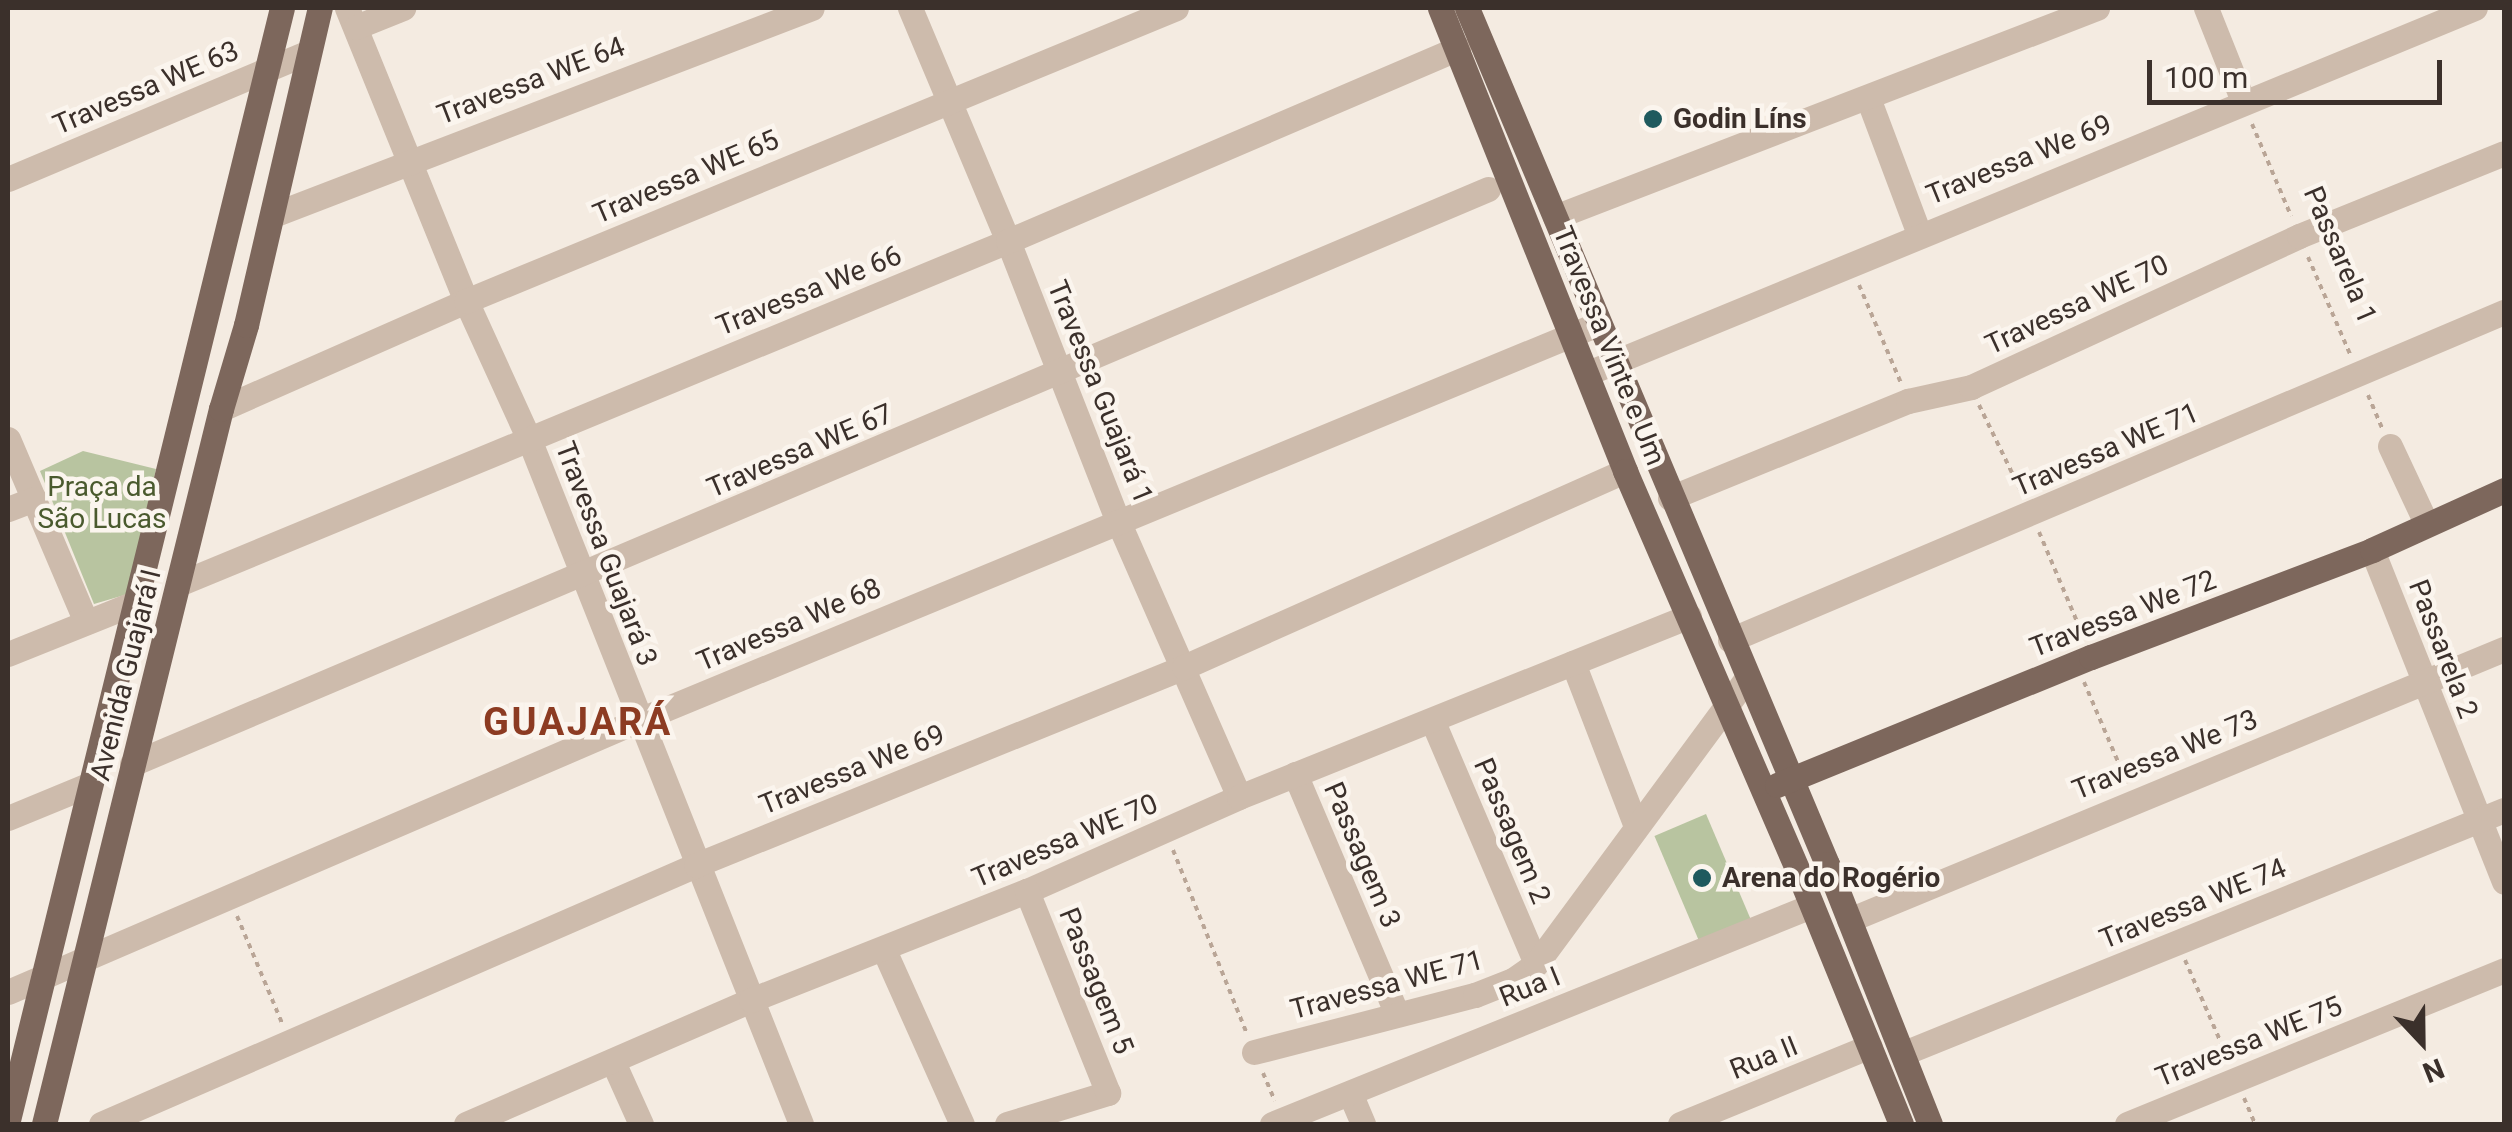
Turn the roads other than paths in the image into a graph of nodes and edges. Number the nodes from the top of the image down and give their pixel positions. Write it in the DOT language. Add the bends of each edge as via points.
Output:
graph roads {
  1 [pos="282,8"];
  2 [pos="320,8"];
  3 [pos="403,8"];
  4 [pos="812,8"];
  5 [pos="910,8"];
  6 [pos="1176,8"];
  7 [pos="1440,8"];
  8 [pos="1467,8"];
  9 [pos="2097,8"];
  10 [pos="2206,8"];
  11 [pos="2475,8"];
  12 [pos="351,17"];
  13 [pos="1458,48"];
  14 [pos="307,53"];
  15 [pos="268,70"];
  16 [pos="1868,98"];
  17 [pos="947,100"];
  18 [pos="2243,101"];
  19 [pos="2504,152"];
  20 [pos="410,159"];
  21 [pos="8,178"];
  22 [pos="1488,189"];
  23 [pos="273,215"];
  24 [pos="1555,218"];
  25 [pos="1919,234"];
  26 [pos="1008,241"];
  27 [pos="1570,253"];
  28 [pos="1542,264"];
  29 [pos="466,300"];
  30 [pos="2504,312"];
  31 [pos="1598,324"];
  32 [pos="1570,334"];
  33 [pos="1615,360"];
  34 [pos="1588,373"];
  35 [pos="1059,374"];
  36 [pos="221,409"];
  37 [pos="1637,418"];
  38 [pos="1609,429"];
  39 [pos="8,439"];
  40 [pos="529,439"];
  41 [pos="2390,446"];
  42 [pos="1625,471"];
  43 [pos="2504,490"];
  44 [pos="1670,498"];
  45 [pos="34,499"];
  46 [pos="8,509"];
  47 [pos="1118,521"];
  48 [pos="2426,523"];
  49 [pos="2372,550"];
  50 [pos="582,576"];
  51 [pos="181,584"];
  52 [pos="135,603"];
  53 [pos="1689,616"];
  54 [pos="86,622"];
  55 [pos="1730,640"];
  56 [pos="2504,649"];
  57 [pos="8,654"];
  58 [pos="1573,663"];
  59 [pos="1184,667"];
  60 [pos="1746,678"];
  61 [pos="2424,683"];
  62 [pos="1726,704"];
  63 [pos="639,720"];
  64 [pos="1433,722"];
  65 [pos="132,764"];
  66 [pos="1295,774"];
  67 [pos="1790,780"];
  68 [pos="88,785"];
  69 [pos="1762,791"];
  70 [pos="1239,796"];
  71 [pos="2504,810"];
  72 [pos="8,818"];
  73 [pos="2479,821"];
  74 [pos="1636,826"];
  75 [pos="696,866"];
  76 [pos="2504,882"];
  77 [pos="1027,891"];
  78 [pos="1811,906"];
  79 [pos="1849,920"];
  80 [pos="884,950"];
  81 [pos="88,960"];
  82 [pos="1536,964"];
  83 [pos="2504,970"];
  84 [pos="44,978"];
  85 [pos="8,992"];
  86 [pos="751,1000"];
  87 [pos="1396,1014"];
  88 [pos="1870,1046"];
  89 [pos="1254,1052"];
  90 [pos="1904,1053"];
  91 [pos="614,1064"];
  92 [pos="1350,1093"];
  93 [pos="8,1120"];
  94 [pos="1278,1122"];
  95 [pos="44,1124"];
  96 [pos="101,1124"];
  97 [pos="466,1124"];
  98 [pos="640,1124"];
  99 [pos="801,1124"];
  100 [pos="962,1124"];
  101 [pos="1007,1124"];
  102 [pos="1363,1124"];
  103 [pos="1680,1124"];
  104 [pos="1901,1124"];
  105 [pos="1930,1124"];
  106 [pos="2128,1124"];
  1 -- 15 [label="main road, Avenida Guajará I"];
  2 -- 14 [label="main road, Avenida Guajará I"];
  3 -- 12 [label="street"];
  4 -- 20 [label="street, Travessa WE 64"];
  5 -- 17 [label="street, Travessa Guajará 1"];
  6 -- 17 [label="street, Travessa WE 65"];
  7 -- 13 [label="main road, Travessa Vinte e Um"];
  8 -- 24 [label="main road, Travessa Vinte e Um"];
  9 -- 16 [label="street"];
  10 -- 18 [label="street"];
  11 -- 18 [label="street, Travessa We 69"];
  12 -- 20 [label="street, Travessa Guajará 3"];
  13 -- 26 [label="street, Travessa We 66"];
  13 -- 28 [label="main road, Travessa Vinte e Um"];
  14 -- 15 [label="street, Travessa WE 63"];
  14 -- 23 [label="main road, Avenida Guajará I"];
  15 -- 21 [label="street, Travessa WE 63"];
  15 -- 52 [label="main road, Avenida Guajará I"];
  16 -- 24 [label="street"];
  16 -- 25 [label="street"];
  17 -- 26 [label="street, Travessa Guajará 1"];
  17 -- 29 [label="street, Travessa WE 65"];
  18 -- 25 [label="street, Travessa We 69"];
  19 -- 44 [label="street, Travessa WE 70" via="2299,236 1971,387 1908,401"];
  20 -- 23 [label="street, Travessa WE 64"];
  20 -- 29 [label="street, Travessa Guajará 3"];
  22 -- 35 [label="street, Travessa WE 67"];
  23 -- 36 [label="main road, Avenida Guajará I"];
  24 -- 27 [label="main road, Travessa Vinte e Um"];
  25 -- 33 [label="street, Travessa We 69"];
  26 -- 35 [label="street, Travessa Guajará 1"];
  26 -- 40 [label="street, Travessa We 66"];
  27 -- 28 [label="main road"];
  27 -- 31 [label="main road, Travessa Vinte e Um"];
  28 -- 32 [label="main road, Travessa Vinte e Um"];
  29 -- 36 [label="street, Travessa WE 65"];
  29 -- 40 [label="street, Travessa Guajará 3"];
  30 -- 55 [label="street, Travessa WE 71"];
  31 -- 32 [label="street, Travessa We 68"];
  31 -- 33 [label="main road, Travessa Vinte e Um"];
  32 -- 34 [label="main road, Travessa Vinte e Um"];
  32 -- 47 [label="street, Travessa We 68"];
  33 -- 34 [label="street, Travessa We 69"];
  33 -- 37 [label="main road, Travessa Vinte e Um"];
  34 -- 38 [label="main road, Travessa Vinte e Um"];
  35 -- 47 [label="street, Travessa Guajará 1"];
  35 -- 50 [label="street, Travessa WE 67"];
  36 -- 51 [label="main road, Avenida Guajará I"];
  37 -- 38 [label="main road"];
  37 -- 44 [label="main road, Travessa Vinte e Um"];
  38 -- 42 [label="main road, Travessa Vinte e Um"];
  39 -- 45 [label="street"];
  40 -- 50 [label="street, Travessa Guajará 3"];
  40 -- 51 [label="street, Travessa We 66"];
  41 -- 48 [label="street"];
  42 -- 53 [label="main road, Travessa Vinte e Um"];
  42 -- 59 [label="street, Travessa We 69"];
  43 -- 48 [label="main road, Travessa We 72"];
  44 -- 55 [label="main road, Travessa Vinte e Um"];
  45 -- 46 [label="street"];
  45 -- 54 [label="street"];
  47 -- 59 [label="street, Travessa Guajará 1"];
  47 -- 63 [label="street, Travessa We 68"];
  48 -- 49 [label="main road, Travessa We 72"];
  49 -- 61 [label="street, Passarela 2"];
  49 -- 67 [label="main road, Travessa We 72"];
  50 -- 63 [label="street, Travessa Guajará 3"];
  50 -- 65 [label="street, Travessa WE 67"];
  51 -- 65 [label="main road, Avenida Guajará I"];
  52 -- 54 [label="street"];
  52 -- 68 [label="main road, Avenida Guajará I"];
  53 -- 58 [label="street, Travessa WE 70"];
  53 -- 62 [label="main road, Travessa Vinte e Um"];
  54 -- 57 [label="street"];
  55 -- 60 [label="main road, Travessa Vinte e Um"];
  56 -- 61 [label="street, Travessa We 73"];
  58 -- 64 [label="street, Travessa WE 70"];
  58 -- 74 [label="street"];
  59 -- 70 [label="street, Travessa Guajará 1"];
  59 -- 75 [label="street, Travessa We 69"];
  60 -- 62 [label="street, Travessa WE 71"];
  60 -- 67 [label="main road, Travessa Vinte e Um"];
  61 -- 73 [label="street, Passarela 2"];
  61 -- 79 [label="street, Travessa We 73"];
  62 -- 69 [label="main road, Travessa Vinte e Um"];
  62 -- 74 [label="street, Travessa WE 71"];
  63 -- 75 [label="street, Travessa Guajará 3"];
  63 -- 81 [label="street, Travessa We 68"];
  64 -- 66 [label="street, Travessa WE 70"];
  64 -- 82 [label="street, Passagem 2"];
  65 -- 81 [label="main road, Avenida Guajará I"];
  66 -- 70 [label="street, Travessa WE 70"];
  66 -- 87 [label="street, Passagem 3"];
  67 -- 69 [label="main road, Travessa We 72"];
  67 -- 79 [label="main road, Travessa Vinte e Um"];
  68 -- 72 [label="street"];
  68 -- 84 [label="main road, Avenida Guajará I"];
  69 -- 78 [label="main road, Travessa Vinte e Um"];
  70 -- 77 [label="street, Travessa WE 70"];
  71 -- 73 [label="street, Travessa WE 74"];
  73 -- 76 [label="street, Passarela 2"];
  73 -- 90 [label="street, Travessa WE 74"];
  74 -- 82 [label="street, Travessa WE 71"];
  75 -- 86 [label="street, Travessa Guajará 3"];
  75 -- 96 [label="street, Travessa We 69"];
  77 -- 80 [label="street, Travessa WE 70"];
  77 -- 101 [label="street, Passagem 5" via="1108,1093"];
  78 -- 88 [label="main road, Travessa Vinte e Um"];
  78 -- 92 [label="street, Rua I"];
  79 -- 90 [label="main road, Travessa Vinte e Um"];
  80 -- 86 [label="street, Travessa WE 70"];
  80 -- 100 [label="street"];
  81 -- 84 [label="street, Travessa We 68"];
  81 -- 95 [label="main road, Avenida Guajará I"];
  82 -- 87 [label="street, Travessa WE 71" via="1495,988"];
  83 -- 106 [label="street, Travessa WE 75"];
  84 -- 85 [label="street, Travessa We 68"];
  84 -- 93 [label="main road, Avenida Guajará I"];
  86 -- 91 [label="street, Travessa WE 70"];
  86 -- 99 [label="street, Travessa Guajará 3"];
  87 -- 89 [label="street, Travessa WE 71"];
  88 -- 103 [label="street, Rua II"];
  88 -- 104 [label="main road, Travessa Vinte e Um"];
  90 -- 105 [label="main road, Travessa Vinte e Um"];
  91 -- 97 [label="street, Travessa WE 70"];
  91 -- 98 [label="street"];
  92 -- 94 [label="street, Rua I"];
  92 -- 102 [label="street"];
}
